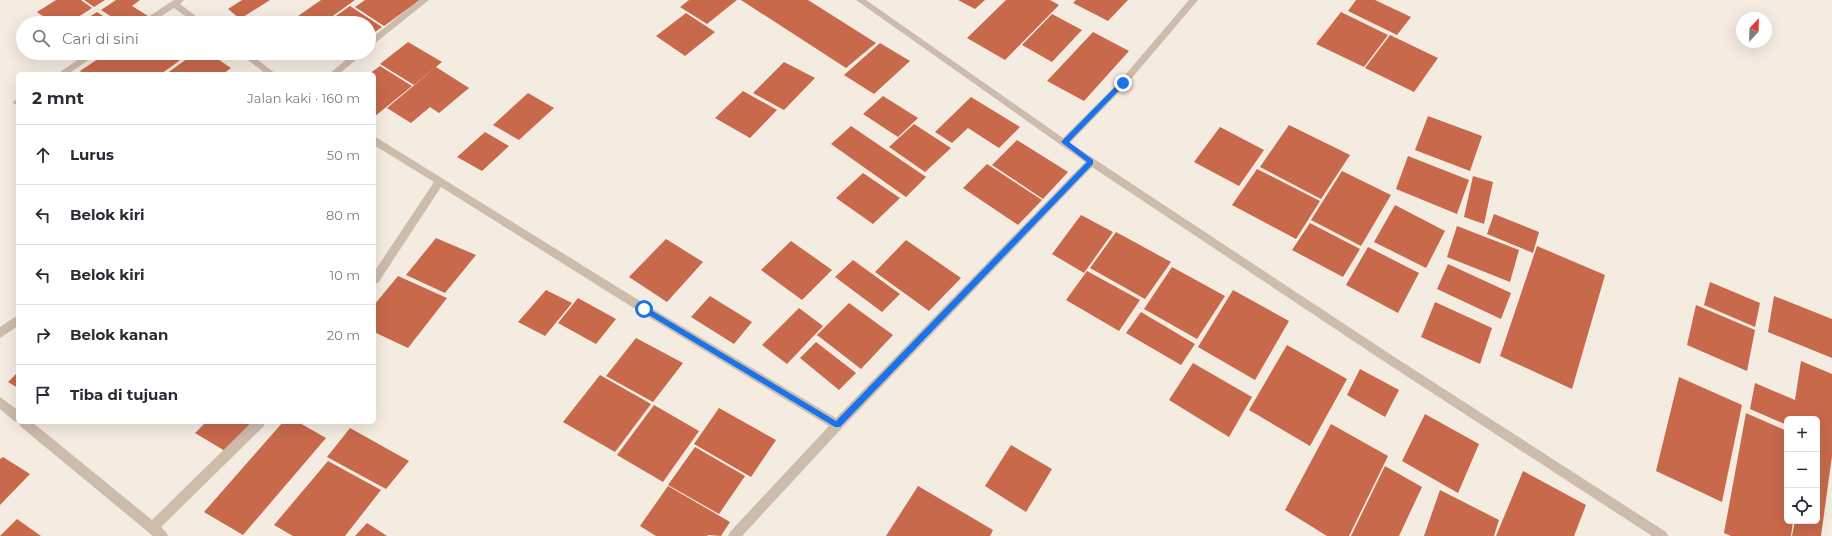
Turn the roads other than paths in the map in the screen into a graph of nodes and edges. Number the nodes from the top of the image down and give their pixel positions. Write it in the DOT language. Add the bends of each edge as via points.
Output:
graph roads {
  1 [pos="425,0"];
  2 [pos="860,0"];
  3 [pos="1194,0"];
  4 [pos="177,2"];
  5 [pos="154,16"];
  6 [pos="193,16"];
  7 [pos="376,39"];
  8 [pos="84,60"];
  9 [pos="253,60"];
  10 [pos="351,60"];
  11 [pos="64,72"];
  12 [pos="269,72"];
  13 [pos="336,72"];
  14 [pos="376,141"];
  15 [pos="1064,142"];
  16 [pos="1091,162"];
  17 [pos="440,181"];
  18 [pos="376,277"];
  19 [pos="16,322"];
  20 [pos="0,334"];
  21 [pos="0,402"];
  22 [pos="16,415"];
  23 [pos="26,424"];
  24 [pos="258,424"];
  25 [pos="837,425"];
  26 [pos="152,528"];
  27 [pos="162,536"];
  28 [pos="734,536"];
  29 [pos="1662,536"];
  1 -- 7 [label="street"];
  2 -- 15 [label="street"];
  3 -- 15 [label="street" via="1123,83"];
  4 -- 5 [label="street"];
  4 -- 6 [label="street"];
  8 -- 11 [label="street"];
  9 -- 12 [label="street"];
  10 -- 13 [label="street"];
  14 -- 17 [label="street"];
  15 -- 16 [label="street"];
  16 -- 25 [label="street"];
  16 -- 29 [label="street"];
  17 -- 18 [label="street"];
  17 -- 25 [label="street" via="644,309"];
  19 -- 20 [label="street"];
  21 -- 22 [label="street"];
  23 -- 26 [label="street"];
  24 -- 26 [label="street"];
  25 -- 28 [label="street"];
  26 -- 27 [label="street"];
}
